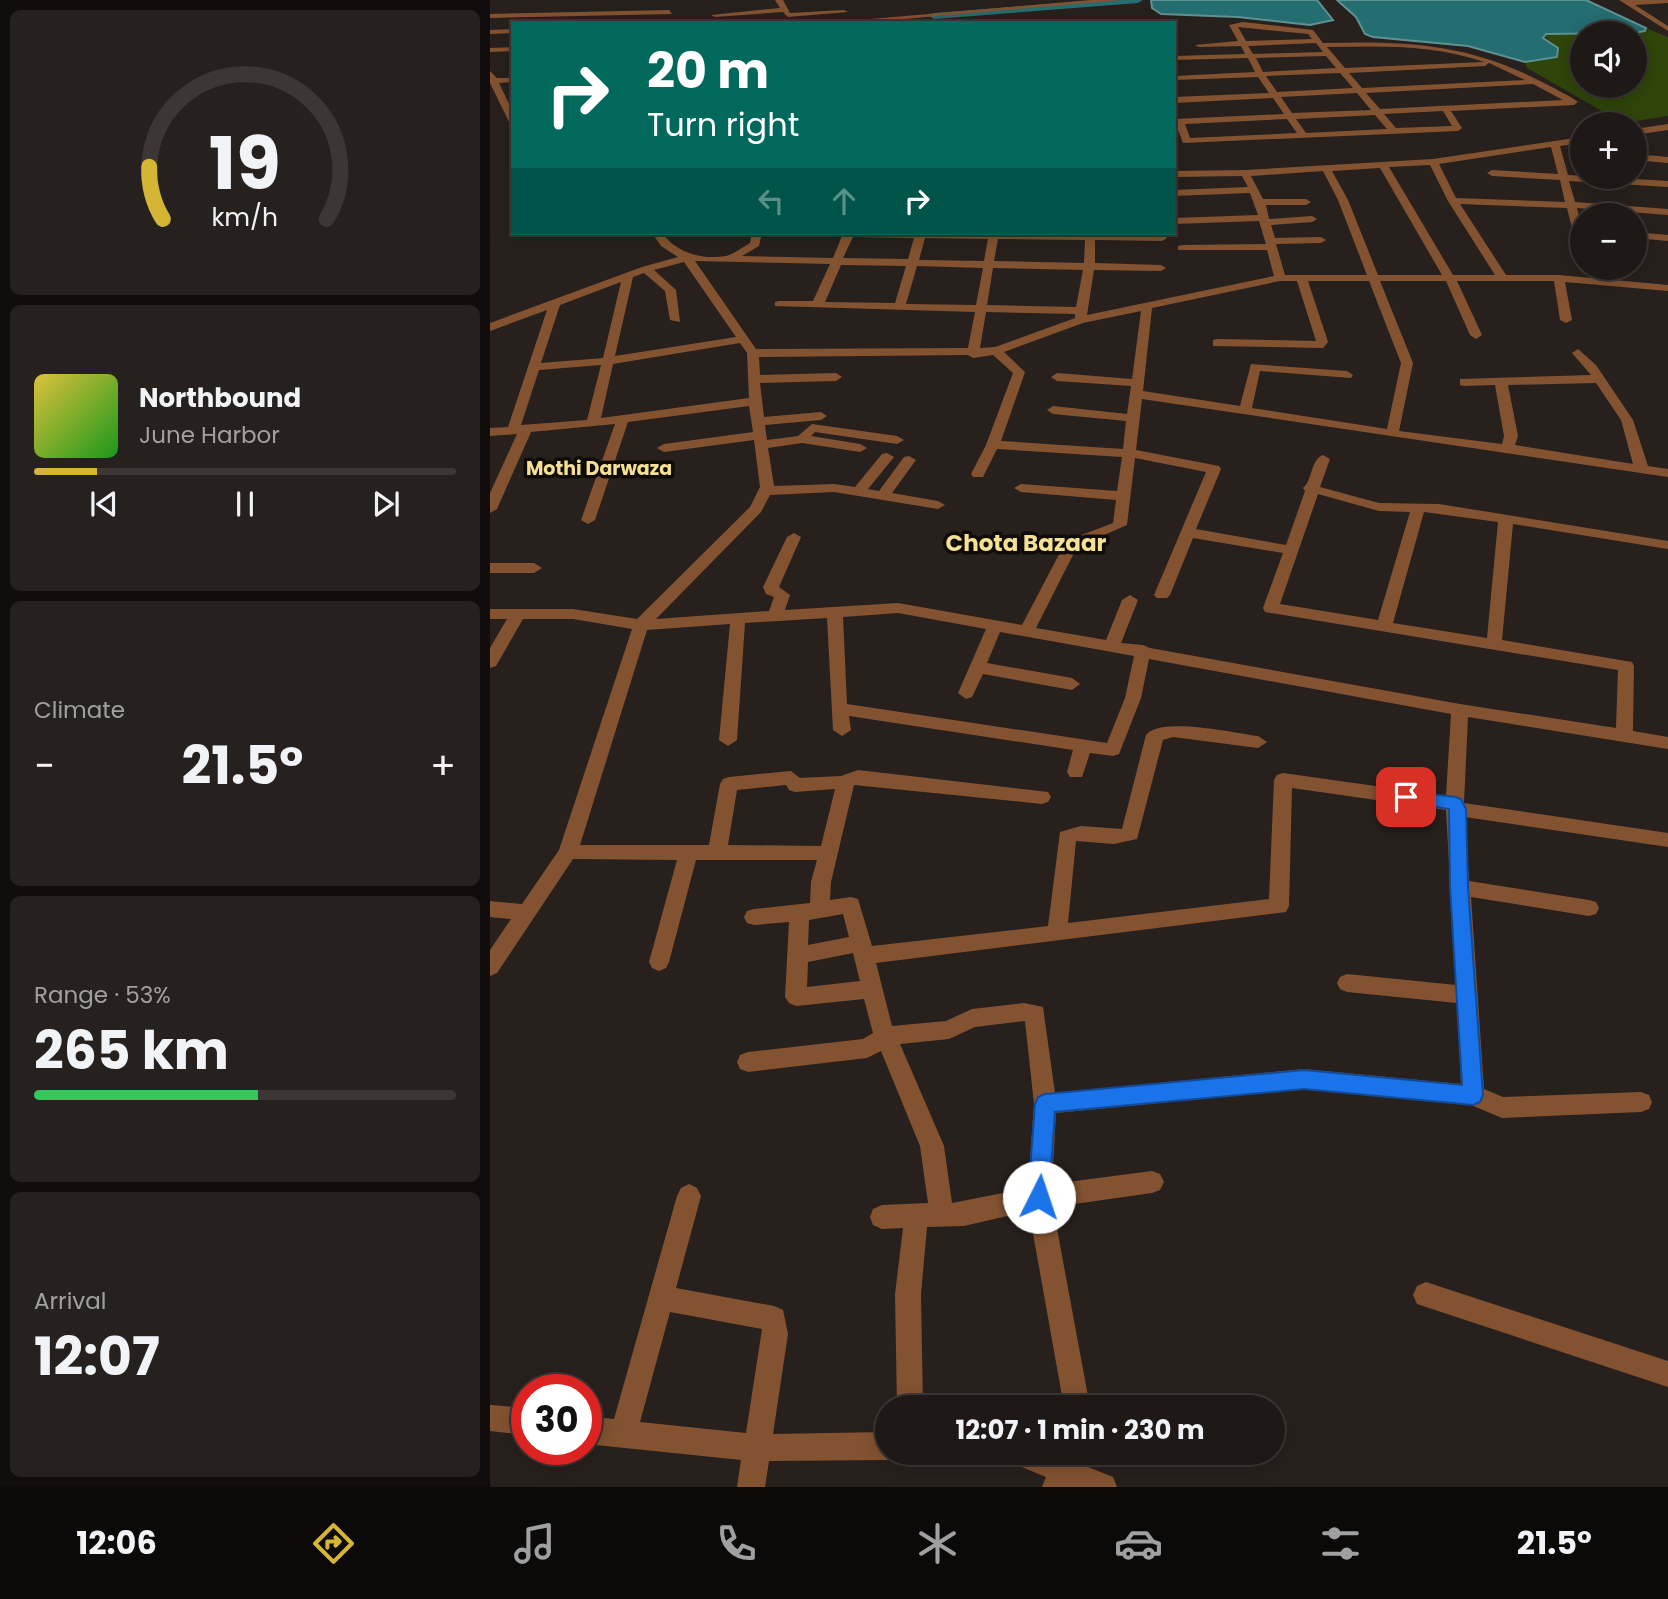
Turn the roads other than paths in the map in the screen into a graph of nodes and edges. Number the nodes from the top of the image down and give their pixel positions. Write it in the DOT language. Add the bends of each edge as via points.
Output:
graph roads {
  1 [pos="587,0"];
  2 [pos="674,0"];
  3 [pos="779,0"];
  4 [pos="845,0"];
  5 [pos="977,0"];
  6 [pos="1034,0"];
  7 [pos="1118,0"];
  8 [pos="1625,1"];
  9 [pos="1668,1"];
  10 [pos="739,6"];
  11 [pos="1043,6"];
  12 [pos="633,9"];
  13 [pos="785,10"];
  14 [pos="860,10"];
  15 [pos="669,12"];
  16 [pos="994,12"];
  17 [pos="1060,12"];
  18 [pos="713,14"];
  19 [pos="490,16"];
  20 [pos="571,16"];
  21 [pos="902,20"];
  22 [pos="615,21"];
  23 [pos="664,21"];
  24 [pos="877,21"];
  25 [pos="999,21"];
  26 [pos="1668,29"];
  27 [pos="511,31"];
  28 [pos="490,32"];
  29 [pos="1242,43"];
  30 [pos="1320,43"];
  31 [pos="1199,45"];
  32 [pos="511,48"];
  33 [pos="490,50"];
  34 [pos="1329,54"];
  35 [pos="1176,58"];
  36 [pos="1252,58"];
  37 [pos="1493,63"];
  38 [pos="1345,71"];
  39 [pos="1261,75"];
  40 [pos="491,77"];
  41 [pos="1176,78"];
  42 [pos="511,80"];
  43 [pos="1533,82"];
  44 [pos="1361,91"];
  45 [pos="1276,95"];
  46 [pos="1176,100"];
  47 [pos="510,111"];
  48 [pos="1447,111"];
  49 [pos="1380,113"];
  50 [pos="1291,117"];
  51 [pos="1177,122"];
  52 [pos="1668,127"];
  53 [pos="1394,130"];
  54 [pos="1647,130"];
  55 [pos="1303,135"];
  56 [pos="1570,142"];
  57 [pos="1555,144"];
  58 [pos="1647,158"];
  59 [pos="1668,160"];
  60 [pos="1433,162"];
  61 [pos="1383,165"];
  62 [pos="1326,168"];
  63 [pos="1245,173"];
  64 [pos="1492,173"];
  65 [pos="1176,174"];
  66 [pos="1564,178"];
  67 [pos="1570,178"];
  68 [pos="1647,182"];
  69 [pos="1668,184"];
  70 [pos="1253,190"];
  71 [pos="1176,192"];
  72 [pos="1453,201"];
  73 [pos="1260,202"];
  74 [pos="1306,202"];
  75 [pos="1572,203"];
  76 [pos="1570,207"];
  77 [pos="1647,211"];
  78 [pos="1668,212"];
  79 [pos="1312,219"];
  80 [pos="1176,220"];
  81 [pos="1263,220"];
  82 [pos="658,235"];
  83 [pos="757,235"];
  84 [pos="848,235"];
  85 [pos="920,235"];
  86 [pos="993,235"];
  87 [pos="1042,235"];
  88 [pos="1090,236"];
  89 [pos="1647,236"];
  90 [pos="1162,238"];
  91 [pos="1668,238"];
  92 [pos="1321,240"];
  93 [pos="1272,244"];
  94 [pos="1182,248"];
  95 [pos="687,258"];
  96 [pos="730,259"];
  97 [pos="836,261"];
  98 [pos="913,263"];
  99 [pos="988,265"];
  100 [pos="1089,267"];
  101 [pos="1161,268"];
  102 [pos="646,269"];
  103 [pos="628,277"];
  104 [pos="1373,277"];
  105 [pos="1570,277"];
  106 [pos="1280,278"];
  107 [pos="1301,278"];
  108 [pos="1559,278"];
  109 [pos="1450,279"];
  110 [pos="1503,279"];
  111 [pos="1625,280"];
  112 [pos="1668,288"];
  113 [pos="779,304"];
  114 [pos="818,304"];
  115 [pos="554,305"];
  116 [pos="900,306"];
  117 [pos="1147,306"];
  118 [pos="981,308"];
  119 [pos="1080,316"];
  120 [pos="676,320"];
  121 [pos="1566,320"];
  122 [pos="490,327"];
  123 [pos="1476,335"];
  124 [pos="1217,343"];
  125 [pos="749,346"];
  126 [pos="996,351"];
  127 [pos="1578,353"];
  128 [pos="973,354"];
  129 [pos="608,360"];
  130 [pos="534,367"];
  131 [pos="1347,374"];
  132 [pos="836,377"];
  133 [pos="1057,377"];
  134 [pos="754,379"];
  135 [pos="1597,379"];
  136 [pos="1501,381"];
  137 [pos="1464,382"];
  138 [pos="1136,389"];
  139 [pos="755,401"];
  140 [pos="1053,410"];
  141 [pos="1245,412"];
  142 [pos="821,416"];
  143 [pos="1132,418"];
  144 [pos="623,419"];
  145 [pos="593,423"];
  146 [pos="520,430"];
  147 [pos="490,432"];
  148 [pos="759,434"];
  149 [pos="1392,434"];
  150 [pos="802,439"];
  151 [pos="897,440"];
  152 [pos="993,445"];
  153 [pos="664,448"];
  154 [pos="860,448"];
  155 [pos="1507,448"];
  156 [pos="1130,453"];
  157 [pos="887,457"];
  158 [pos="1323,459"];
  159 [pos="909,460"];
  160 [pos="1642,470"];
  161 [pos="1668,473"];
  162 [pos="978,474"];
  163 [pos="1021,488"];
  164 [pos="1310,488"];
  165 [pos="765,491"];
  166 [pos="859,492"];
  167 [pos="883,496"];
  168 [pos="1123,496"];
  169 [pos="938,505"];
  170 [pos="490,509"];
  171 [pos="1418,509"];
  172 [pos="1506,518"];
  173 [pos="588,520"];
  174 [pos="1186,533"];
  175 [pos="794,537"];
  176 [pos="1668,545"];
  177 [pos="1290,550"];
  178 [pos="490,568"];
  179 [pos="534,568"];
  180 [pos="1162,595"];
  181 [pos="1130,600"];
  182 [pos="835,611"];
  183 [pos="490,614"];
  184 [pos="518,614"];
  185 [pos="776,615"];
  186 [pos="738,618"];
  187 [pos="641,625"];
  188 [pos="995,626"];
  189 [pos="1384,626"];
  190 [pos="1026,632"];
  191 [pos="1111,645"];
  192 [pos="1494,645"];
  193 [pos="1143,650"];
  194 [pos="490,662"];
  195 [pos="977,667"];
  196 [pos="1072,684"];
  197 [pos="966,692"];
  198 [pos="839,709"];
  199 [pos="1461,710"];
  200 [pos="842,730"];
  201 [pos="1624,738"];
  202 [pos="728,740"];
  203 [pos="1258,742"];
  204 [pos="1668,743"];
  205 [pos="1083,746"];
  206 [pos="1076,772"];
  207 [pos="845,781"];
  208 [pos="1042,797"];
  209 [pos="1456,806"];
  210 [pos="1668,840"];
  211 [pos="568,852"];
  212 [pos="688,853"];
  213 [pos="717,853"];
  214 [pos="829,853"];
  215 [pos="1459,887"];
  216 [pos="1589,908"];
  217 [pos="490,909"];
  218 [pos="820,910"];
  219 [pos="528,913"];
  220 [pos="799,913"];
  221 [pos="754,917"];
  222 [pos="1058,933"];
  223 [pos="862,950"];
  224 [pos="798,955"];
  225 [pos="659,962"];
  226 [pos="490,967"];
  227 [pos="1347,983"];
  228 [pos="873,989"];
  229 [pos="1466,995"];
  230 [pos="887,1036"];
  231 [pos="748,1062"];
  232 [pos="1473,1095"];
  233 [pos="1641,1102"];
  234 [pos="1045,1104"];
  235 [pos="1152,1182"];
  236 [pos="688,1196"];
  237 [pos="1039,1197"];
  238 [pos="916,1215"];
  239 [pos="942,1215"];
  240 [pos="882,1217"];
  241 [pos="1426,1295"];
  242 [pos="661,1298"];
  243 [pos="1668,1374"];
  244 [pos="910,1395"];
  245 [pos="1075,1395"];
  246 [pos="490,1418"];
  247 [pos="511,1420"];
  248 [pos="602,1432"];
  249 [pos="623,1435"];
  250 [pos="875,1446"];
  251 [pos="755,1448"];
  252 [pos="1065,1469"];
  253 [pos="751,1487"];
  254 [pos="1103,1487"];
  1 -- 20 [label="street"];
  2 -- 15 [label="street"];
  3 -- 13 [label="street"];
  4 -- 13 [label="street" via="849,11 788,15"];
  5 -- 16 [label="street"];
  6 -- 11 [label="street"];
  7 -- 11 [label="street"];
  8 -- 9 [label="street"];
  8 -- 26 [label="street"];
  10 -- 18 [label="street"];
  11 -- 16 [label="street"];
  11 -- 17 [label="street"];
  12 -- 20 [label="street"];
  13 -- 18 [label="street"];
  14 -- 21 [label="street" via="893,8"];
  15 -- 20 [label="street"];
  15 -- 23 [label="street"];
  16 -- 21 [label="street" via="942,13"];
  16 -- 25 [label="street"];
  19 -- 20 [label="street"];
  20 -- 22 [label="street"];
  21 -- 24 [label="street"];
  27 -- 28 [label="street"];
  29 -- 30 [label="street"];
  29 -- 30 [label="street" via="1235,24 1304,30"];
  29 -- 31 [label="street"];
  29 -- 36 [label="street"];
  30 -- 34 [label="street"];
  30 -- 37 [label="street" via="1461,52"];
  32 -- 33 [label="street"];
  34 -- 36 [label="street"];
  34 -- 38 [label="street"];
  35 -- 36 [label="street"];
  36 -- 39 [label="street"];
  37 -- 38 [label="street"];
  37 -- 43 [label="street"];
  38 -- 39 [label="street"];
  38 -- 44 [label="street"];
  39 -- 41 [label="street"];
  39 -- 45 [label="street"];
  40 -- 42 [label="street"];
  40 -- 47 [label="street"];
  43 -- 44 [label="street"];
  43 -- 48 [label="street" via="1574,102"];
  44 -- 45 [label="street"];
  44 -- 49 [label="street"];
  45 -- 46 [label="street"];
  45 -- 50 [label="street"];
  48 -- 49 [label="street"];
  48 -- 53 [label="street" via="1458,128"];
  49 -- 50 [label="street"];
  49 -- 53 [label="street"];
  50 -- 51 [label="street"];
  50 -- 55 [label="street"];
  51 -- 55 [label="street" via="1186,141"];
  52 -- 54 [label="street"];
  53 -- 55 [label="street"];
  56 -- 57 [label="street"];
  57 -- 60 [label="street"];
  57 -- 66 [label="street"];
  58 -- 59 [label="street"];
  60 -- 61 [label="street"];
  60 -- 72 [label="street"];
  61 -- 62 [label="street"];
  61 -- 109 [label="street"];
  62 -- 63 [label="street"];
  62 -- 104 [label="street"];
  63 -- 65 [label="street"];
  63 -- 70 [label="street"];
  64 -- 66 [label="street"];
  66 -- 67 [label="street"];
  66 -- 75 [label="street"];
  68 -- 69 [label="street"];
  70 -- 71 [label="street"];
  70 -- 73 [label="street"];
  72 -- 76 [label="street"];
  72 -- 110 [label="street"];
  73 -- 74 [label="street"];
  73 -- 81 [label="street"];
  77 -- 78 [label="street"];
  79 -- 81 [label="street"];
  80 -- 81 [label="street"];
  81 -- 93 [label="street"];
  82 -- 95 [label="street"];
  83 -- 96 [label="street" via="755,244"];
  84 -- 97 [label="street"];
  85 -- 98 [label="street"];
  86 -- 99 [label="street"];
  87 -- 88 [label="street"];
  88 -- 90 [label="street"];
  88 -- 100 [label="street"];
  89 -- 91 [label="street"];
  92 -- 93 [label="street"];
  93 -- 94 [label="street"];
  93 -- 106 [label="street"];
  95 -- 96 [label="street"];
  95 -- 102 [label="street"];
  95 -- 125 [label="street"];
  96 -- 97 [label="street"];
  97 -- 98 [label="street"];
  97 -- 114 [label="street"];
  98 -- 99 [label="street"];
  98 -- 116 [label="street"];
  99 -- 100 [label="street"];
  99 -- 118 [label="street"];
  100 -- 101 [label="street"];
  100 -- 119 [label="street"];
  102 -- 103 [label="street"];
  102 -- 120 [label="street" via="670,290"];
  103 -- 115 [label="street"];
  103 -- 129 [label="street"];
  104 -- 107 [label="street"];
  104 -- 109 [label="street"];
  104 -- 149 [label="street" via="1407,363"];
  105 -- 108 [label="street"];
  106 -- 107 [label="street"];
  106 -- 117 [label="street"];
  107 -- 124 [label="street" via="1316,315 1319,345"];
  108 -- 110 [label="street"];
  108 -- 121 [label="street"];
  109 -- 110 [label="street"];
  109 -- 123 [label="street"];
  111 -- 112 [label="street"];
  113 -- 114 [label="street"];
  114 -- 116 [label="street"];
  115 -- 122 [label="street"];
  115 -- 130 [label="street"];
  116 -- 118 [label="street"];
  117 -- 119 [label="street"];
  117 -- 138 [label="street"];
  118 -- 119 [label="street"];
  118 -- 128 [label="street"];
  119 -- 126 [label="street"];
  125 -- 128 [label="street"];
  125 -- 129 [label="street"];
  125 -- 134 [label="street"];
  126 -- 128 [label="street"];
  126 -- 152 [label="street" via="1019,372"];
  127 -- 135 [label="street"];
  129 -- 130 [label="street"];
  129 -- 145 [label="street"];
  130 -- 146 [label="street"];
  131 -- 141 [label="street" via="1255,367"];
  132 -- 134 [label="street"];
  133 -- 138 [label="street"];
  134 -- 139 [label="street"];
  135 -- 136 [label="street"];
  135 -- 160 [label="street" via="1627,420"];
  136 -- 137 [label="street"];
  136 -- 155 [label="street" via="1511,436"];
  138 -- 141 [label="street"];
  138 -- 143 [label="street"];
  139 -- 144 [label="street"];
  139 -- 148 [label="street"];
  140 -- 143 [label="street"];
  141 -- 149 [label="street"];
  142 -- 148 [label="street"];
  143 -- 156 [label="street"];
  144 -- 145 [label="street"];
  144 -- 173 [label="street"];
  145 -- 146 [label="street"];
  146 -- 147 [label="street"];
  146 -- 170 [label="street"];
  148 -- 150 [label="street"];
  148 -- 153 [label="street"];
  148 -- 165 [label="street"];
  149 -- 155 [label="street"];
  150 -- 151 [label="street" via="814,428"];
  150 -- 154 [label="street"];
  152 -- 156 [label="street"];
  152 -- 162 [label="street"];
  155 -- 160 [label="street"];
  156 -- 168 [label="street"];
  156 -- 174 [label="street" via="1214,469"];
  157 -- 166 [label="street"];
  158 -- 164 [label="street"];
  159 -- 167 [label="street"];
  160 -- 161 [label="street"];
  163 -- 168 [label="street"];
  164 -- 171 [label="street" via="1379,507"];
  164 -- 177 [label="street"];
  165 -- 166 [label="street" via="834,488"];
  165 -- 187 [label="street" via="756,509"];
  166 -- 167 [label="street"];
  167 -- 169 [label="street"];
  168 -- 190 [label="street" via="1120,525 1071,544"];
  171 -- 172 [label="street"];
  171 -- 189 [label="street"];
  172 -- 176 [label="street"];
  172 -- 192 [label="street"];
  174 -- 177 [label="street"];
  174 -- 180 [label="street"];
  175 -- 185 [label="street" via="771,587 771,592 782,595"];
  177 -- 189 [label="street" via="1271,608"];
  178 -- 179 [label="street"];
  181 -- 191 [label="street"];
  182 -- 185 [label="street"];
  182 -- 188 [label="street" via="898,608"];
  182 -- 198 [label="street"];
  183 -- 184 [label="street"];
  184 -- 187 [label="street" via="573,614"];
  184 -- 194 [label="street"];
  185 -- 186 [label="street"];
  186 -- 187 [label="street"];
  186 -- 202 [label="street"];
  187 -- 211 [label="street"];
  188 -- 190 [label="street"];
  188 -- 195 [label="street"];
  189 -- 192 [label="street"];
  190 -- 191 [label="street"];
  191 -- 193 [label="street"];
  192 -- 201 [label="street" via="1626,666"];
  193 -- 199 [label="street"];
  193 -- 205 [label="street" via="1133,698 1113,750"];
  195 -- 196 [label="street"];
  195 -- 197 [label="street"];
  198 -- 200 [label="street"];
  198 -- 205 [label="street"];
  199 -- 201 [label="street"];
  199 -- 209 [label="street"];
  201 -- 204 [label="street"];
  203 -- 222 [label="street" via="1173,732 1155,735 1130,834 1121,838 1075,832 1067,837"];
  205 -- 206 [label="street"];
  207 -- 208 [label="street" via="858,776"];
  207 -- 213 [label="street" via="795,785 791,778 729,784"];
  207 -- 214 [label="street"];
  209 -- 210 [label="street"];
  209 -- 215 [label="street"];
  209 -- 222 [label="street" via="1283,780 1279,906"];
  211 -- 212 [label="street"];
  211 -- 219 [label="street"];
  212 -- 213 [label="street"];
  212 -- 225 [label="street"];
  213 -- 214 [label="street"];
  214 -- 218 [label="street"];
  215 -- 216 [label="street"];
  215 -- 229 [label="street"];
  217 -- 219 [label="street"];
  218 -- 220 [label="street"];
  218 -- 223 [label="street" via="851,905"];
  219 -- 226 [label="street"];
  220 -- 221 [label="street"];
  220 -- 224 [label="street"];
  222 -- 223 [label="street"];
  223 -- 224 [label="street"];
  223 -- 228 [label="street"];
  224 -- 228 [label="street" via="796,997"];
  227 -- 229 [label="street"];
  228 -- 230 [label="street"];
  229 -- 232 [label="street"];
  230 -- 231 [label="street" via="867,1048"];
  230 -- 234 [label="street" via="949,1030 972,1018 1035,1014"];
  230 -- 239 [label="street" via="932,1146"];
  232 -- 233 [label="street" via="1502,1108"];
  232 -- 234 [label="street" via="1304,1079"];
  234 -- 237 [label="street"];
  235 -- 237 [label="street"];
  236 -- 242 [label="street"];
  237 -- 239 [label="street"];
  237 -- 245 [label="street"];
  238 -- 239 [label="street"];
  238 -- 240 [label="street"];
  238 -- 244 [label="street" via="908,1294"];
  241 -- 243 [label="street"];
  242 -- 249 [label="street"];
  242 -- 251 [label="street" via="774,1319"];
  246 -- 247 [label="street"];
  248 -- 249 [label="street"];
  249 -- 251 [label="street"];
  250 -- 251 [label="street"];
  251 -- 253 [label="street"];
  252 -- 254 [label="street"];
}
